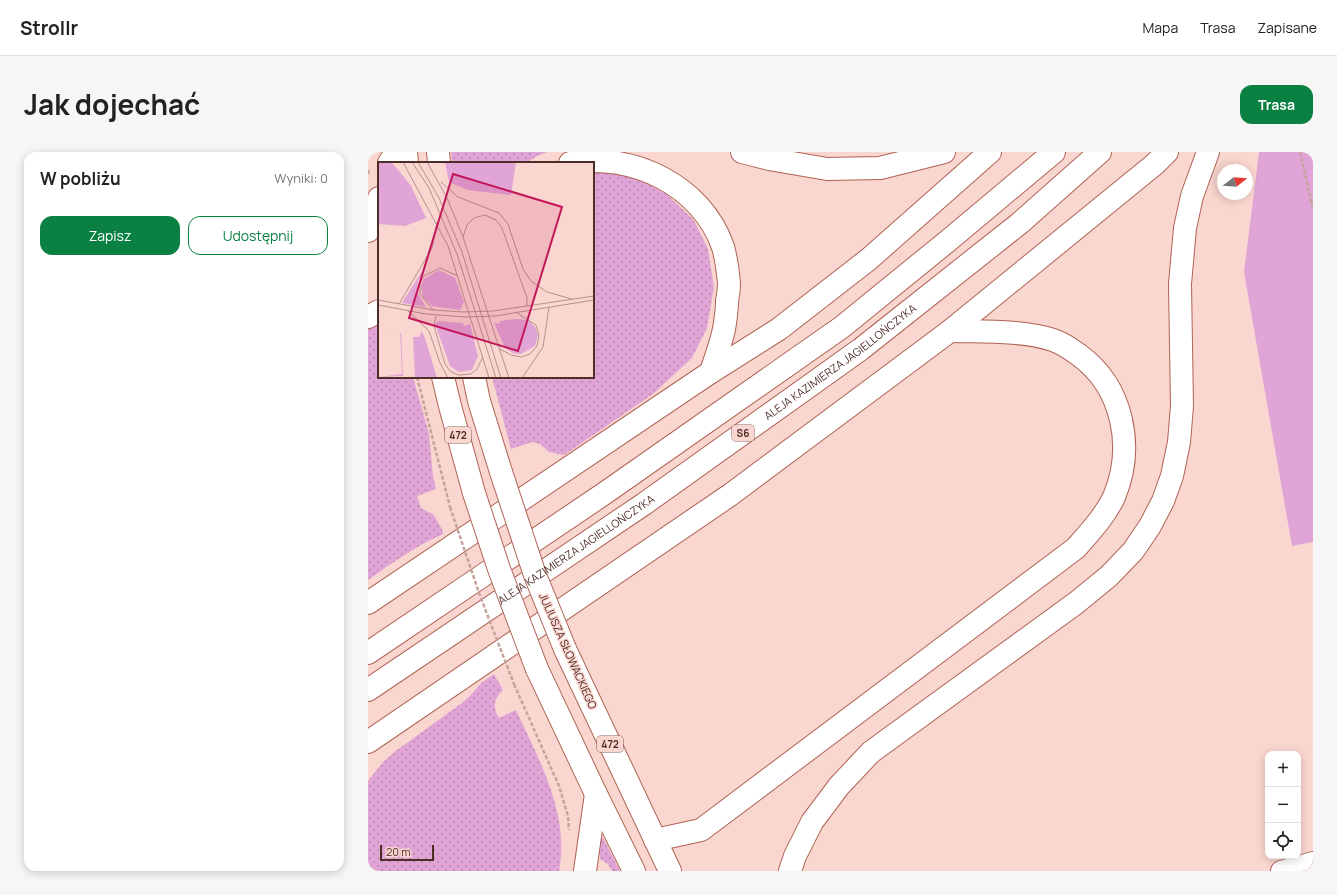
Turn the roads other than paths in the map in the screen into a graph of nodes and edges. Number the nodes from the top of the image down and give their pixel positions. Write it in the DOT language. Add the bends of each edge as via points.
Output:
graph roads {
  1 [pos="396,152"];
  2 [pos="406,152"];
  3 [pos="438,152"];
  4 [pos="742,152"];
  5 [pos="944,152"];
  6 [pos="990,152"];
  7 [pos="1054,152"];
  8 [pos="1100,152"];
  9 [pos="1167,152"];
  10 [pos="1208,152"];
  11 [pos="390,162"];
  12 [pos="407,162"];
  13 [pos="439,162"];
  14 [pos="576,162"];
  15 [pos="378,201"];
  16 [pos="368,231"];
  17 [pos="378,312"];
  18 [pos="368,317"];
  19 [pos="950,331"];
  20 [pos="711,372"];
  21 [pos="443,378"];
  22 [pos="474,378"];
  23 [pos="368,603"];
  24 [pos="368,653"];
  25 [pos="368,690"];
  26 [pos="368,742"];
  27 [pos="596,794"];
  28 [pos="655,840"];
  29 [pos="1313,862"];
  30 [pos="585,871"];
  31 [pos="634,871"];
  32 [pos="670,871"];
  33 [pos="790,871"];
  34 [pos="1281,871"];
  1 -- 11 [label="main road"];
  2 -- 12 [label="main road"];
  3 -- 13 [label="main road"];
  4 -- 5 [label="main road" via="827,168 880,168"];
  6 -- 20 [label="main road" via="869,259 779,329"];
  7 -- 24 [label="main road" via="842,327 605,494"];
  8 -- 25 [label="main road, ALEJA KAZIMIERZA JAGIELLOŃCZYKA / S6" via="1020,223 861,350 644,504"];
  9 -- 19 [label="main road"];
  10 -- 33 [label="main road" via="1192,196 1185,228 1180,284 1182,406 1179,442 1172,476 1150,526 1133,551 1110,576 871,752 839,786 812,822"];
  14 -- 20 [label="main road" via="596,159 620,161 648,169 673,182 697,202 713,225 723,248 729,284 725,324"];
  15 -- 16 [label="main road"];
  17 -- 18 [label="main road"];
  19 -- 26 [label="main road" via="730,495"];
  19 -- 28 [label="main road" via="1030,335 1054,340 1072,349 1102,376 1114,396 1123,426 1125,448 1114,497 1098,524 1076,548 701,830"];
  20 -- 23 [label="main road"];
  21 -- 27 [label="main road, 472, bridge" via="474,493 499,569 537,669"];
  22 -- 28 [label="main road, JULIUSZA SŁOWACKIEGO / 472, bridge" via="501,472 536,575 565,649"];
  27 -- 30 [label="main road"];
  27 -- 31 [label="main road, 472"];
  28 -- 32 [label="main road, JULIUSZA SŁOWACKIEGO / 472"];
  29 -- 34 [label="lane"];
}
